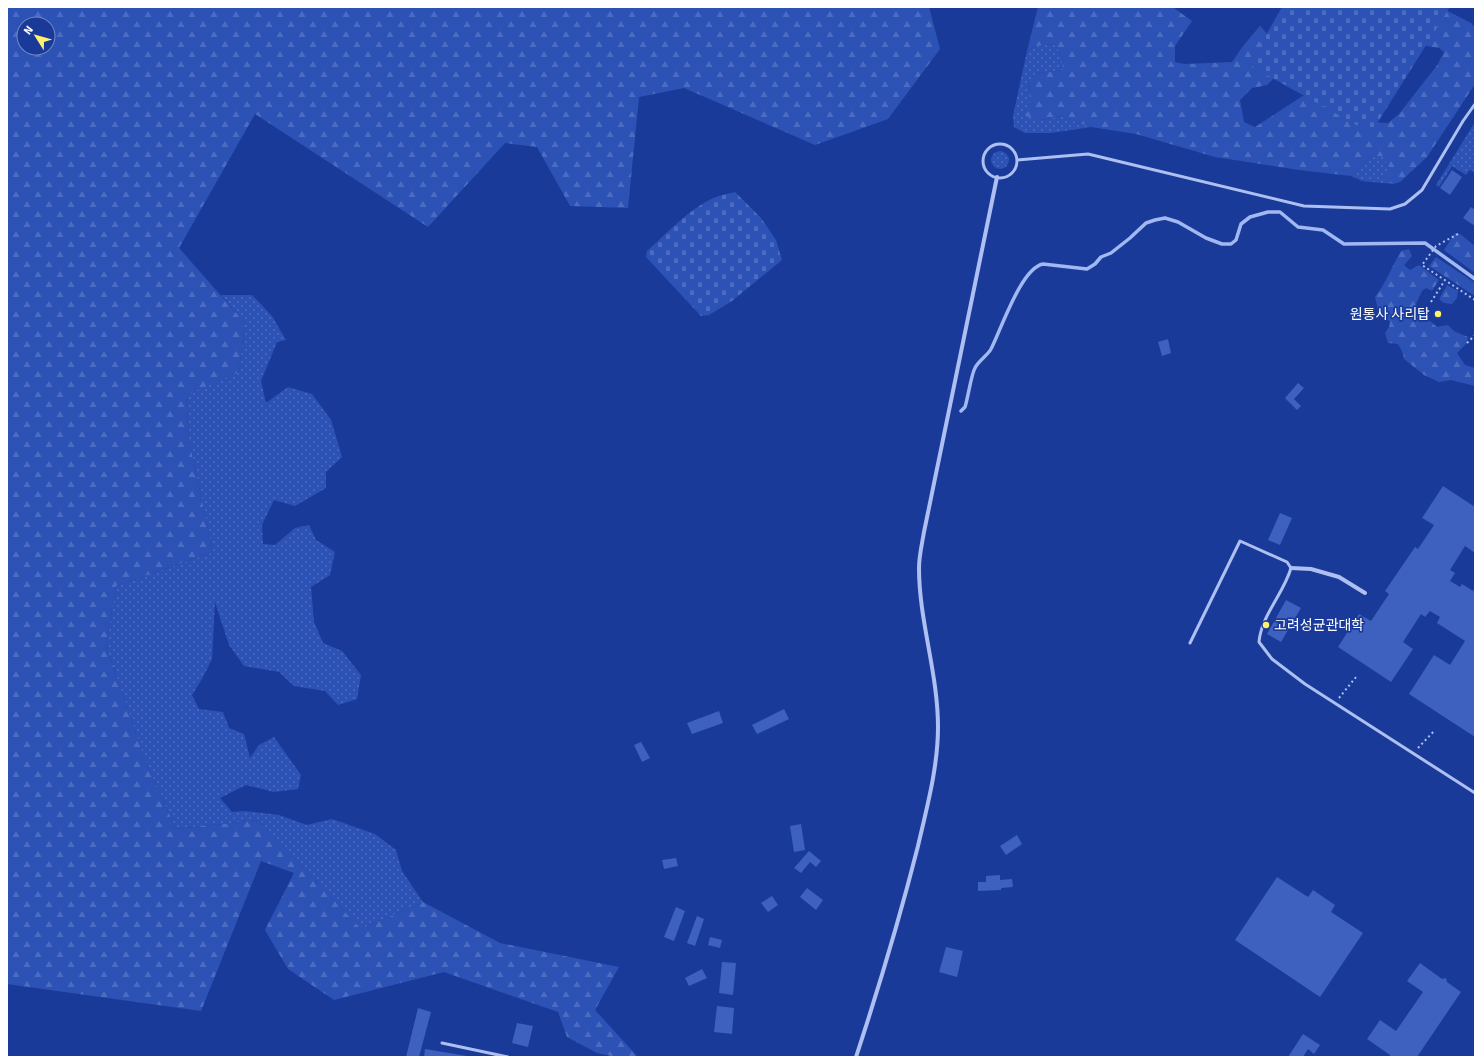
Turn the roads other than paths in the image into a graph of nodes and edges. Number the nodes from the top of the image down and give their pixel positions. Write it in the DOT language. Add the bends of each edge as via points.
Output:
graph roads {
  1 [pos="1475,104"];
  2 [pos="1017,160"];
  3 [pos="997,178"];
  4 [pos="1291,568"];
  5 [pos="1365,593"];
  6 [pos="1190,643"];
  7 [pos="1475,793"];
  8 [pos="442,1044"];
  9 [pos="508,1057"];
  10 [pos="856,1057"];
  1 -- 2 [label="lane" via="1422,190 1406,204 1390,209 1304,206 1088,154"];
  2 -- 3 [label="lane" via="1016,167 1011,173"];
  2 -- 3 [label="lane" via="1015,152 1010,147 1002,144 989,148 983,162 990,175"];
  3 -- 10 [label="street" via="919,567 938,727 933,782 898,926"];
  4 -- 5 [label="street" via="1311,569 1339,577"];
  4 -- 6 [label="lane" via="1287,562 1240,541"];
  4 -- 7 [label="lane" via="1260,631 1259,642 1272,659 1305,684"];
  8 -- 9 [label="lane"];
}
